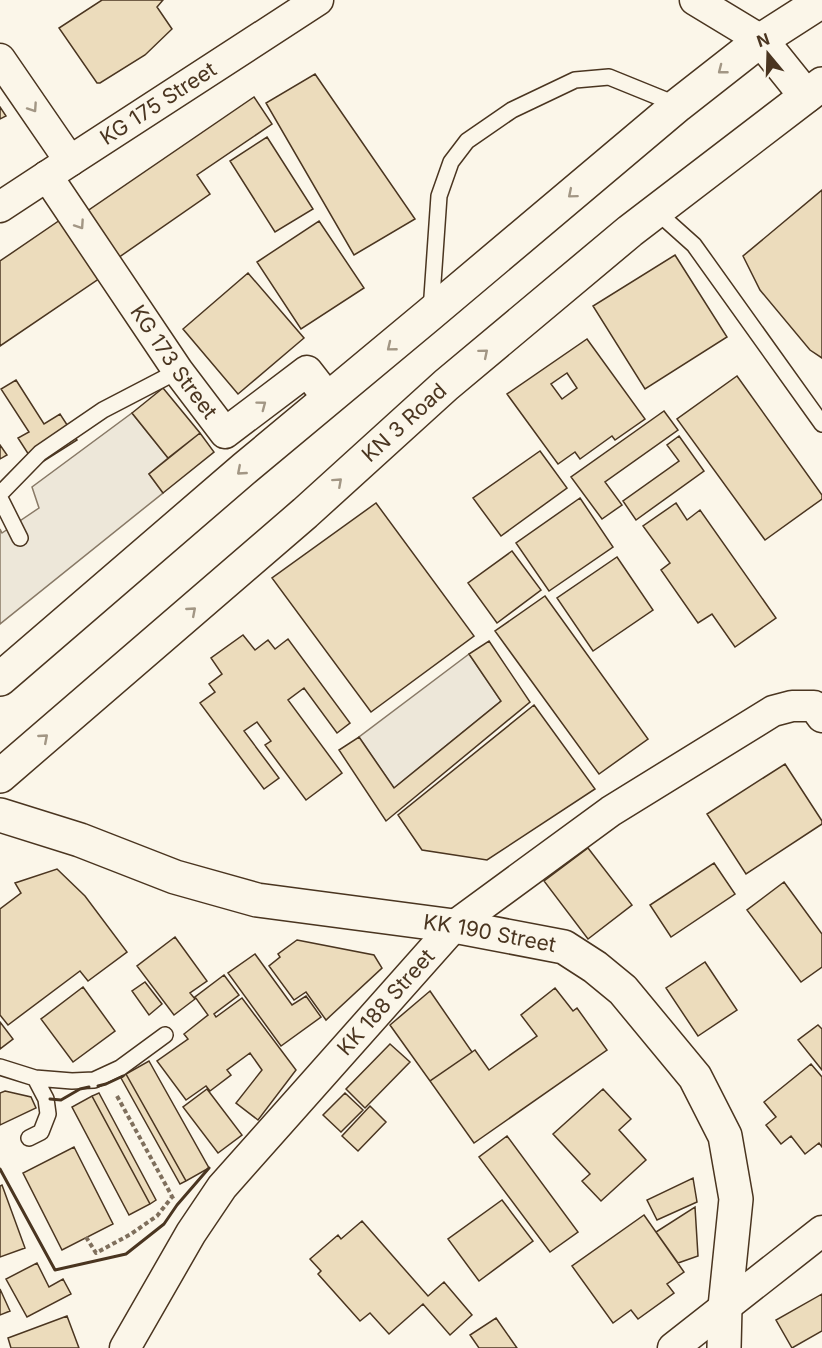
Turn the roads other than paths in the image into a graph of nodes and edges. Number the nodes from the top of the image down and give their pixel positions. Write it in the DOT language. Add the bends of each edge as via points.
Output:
graph roads {
  1 [pos="318,0"];
  2 [pos="695,0"];
  3 [pos="822,1"];
  4 [pos="760,40"];
  5 [pos="0,59"];
  6 [pos="814,90"];
  7 [pos="678,105"];
  8 [pos="58,169"];
  9 [pos="0,207"];
  10 [pos="656,211"];
  11 [pos="430,314"];
  12 [pos="178,371"];
  13 [pos="328,398"];
  14 [pos="822,424"];
  15 [pos="0,496"];
  16 [pos="20,538"];
  17 [pos="0,679"];
  18 [pos="822,717"];
  19 [pos="0,777"];
  20 [pos="0,815"];
  21 [pos="454,926"];
  22 [pos="165,1035"];
  23 [pos="0,1067"];
  24 [pos="35,1078"];
  25 [pos="29,1138"];
  26 [pos="822,1231"];
  27 [pos="725,1307"];
  28 [pos="125,1348"];
  29 [pos="673,1348"];
  30 [pos="724,1348"];
  1 -- 8 [label="street, KG 175 Street"];
  2 -- 4 [label="street"];
  3 -- 4 [label="main road"];
  4 -- 6 [label="main road"];
  4 -- 7 [label="main road, one-way"];
  5 -- 8 [label="street, KG 173 Street, one-way"];
  6 -- 10 [label="main road, KN 3 Road"];
  7 -- 11 [label="main road, one-way"];
  7 -- 11 [label="lane" via="609,76 575,80 512,110 467,141 451,162 439,196"];
  8 -- 9 [label="street, KG 175 Street"];
  8 -- 12 [label="street, KG 173 Street, one-way"];
  10 -- 14 [label="lane" via="694,245"];
  19 -- 10 [label="main road, KN 3 Road, one-way" via="305,513 446,385"];
  11 -- 13 [label="main road, one-way"];
  12 -- 13 [label="street, KG 173 Street, one-way" via="225,433 307,371"];
  12 -- 15 [label="lane" via="103,410 40,453"];
  13 -- 17 [label="main road, one-way"];
  15 -- 16 [label="lane"];
  18 -- 21 [label="street, KK 188 Street" via="814,706 773,711 611,811"];
  20 -- 21 [label="main road, KK 190 Street" via="80,840 175,877 257,900"];
  21 -- 27 [label="main road, KK 190 Street" via="564,947 596,967 623,990 695,1077 725,1136 736,1199"];
  21 -- 28 [label="street, KK 188 Street" via="222,1187"];
  22 -- 24 [label="lane" via="120,1068 94,1080"];
  23 -- 24 [label="lane"];
  24 -- 25 [label="lane" via="46,1099 48,1114 40,1132"];
  26 -- 27 [label="street"];
  27 -- 29 [label="street"];
  27 -- 30 [label="main road, KK 190 Street"];
}
